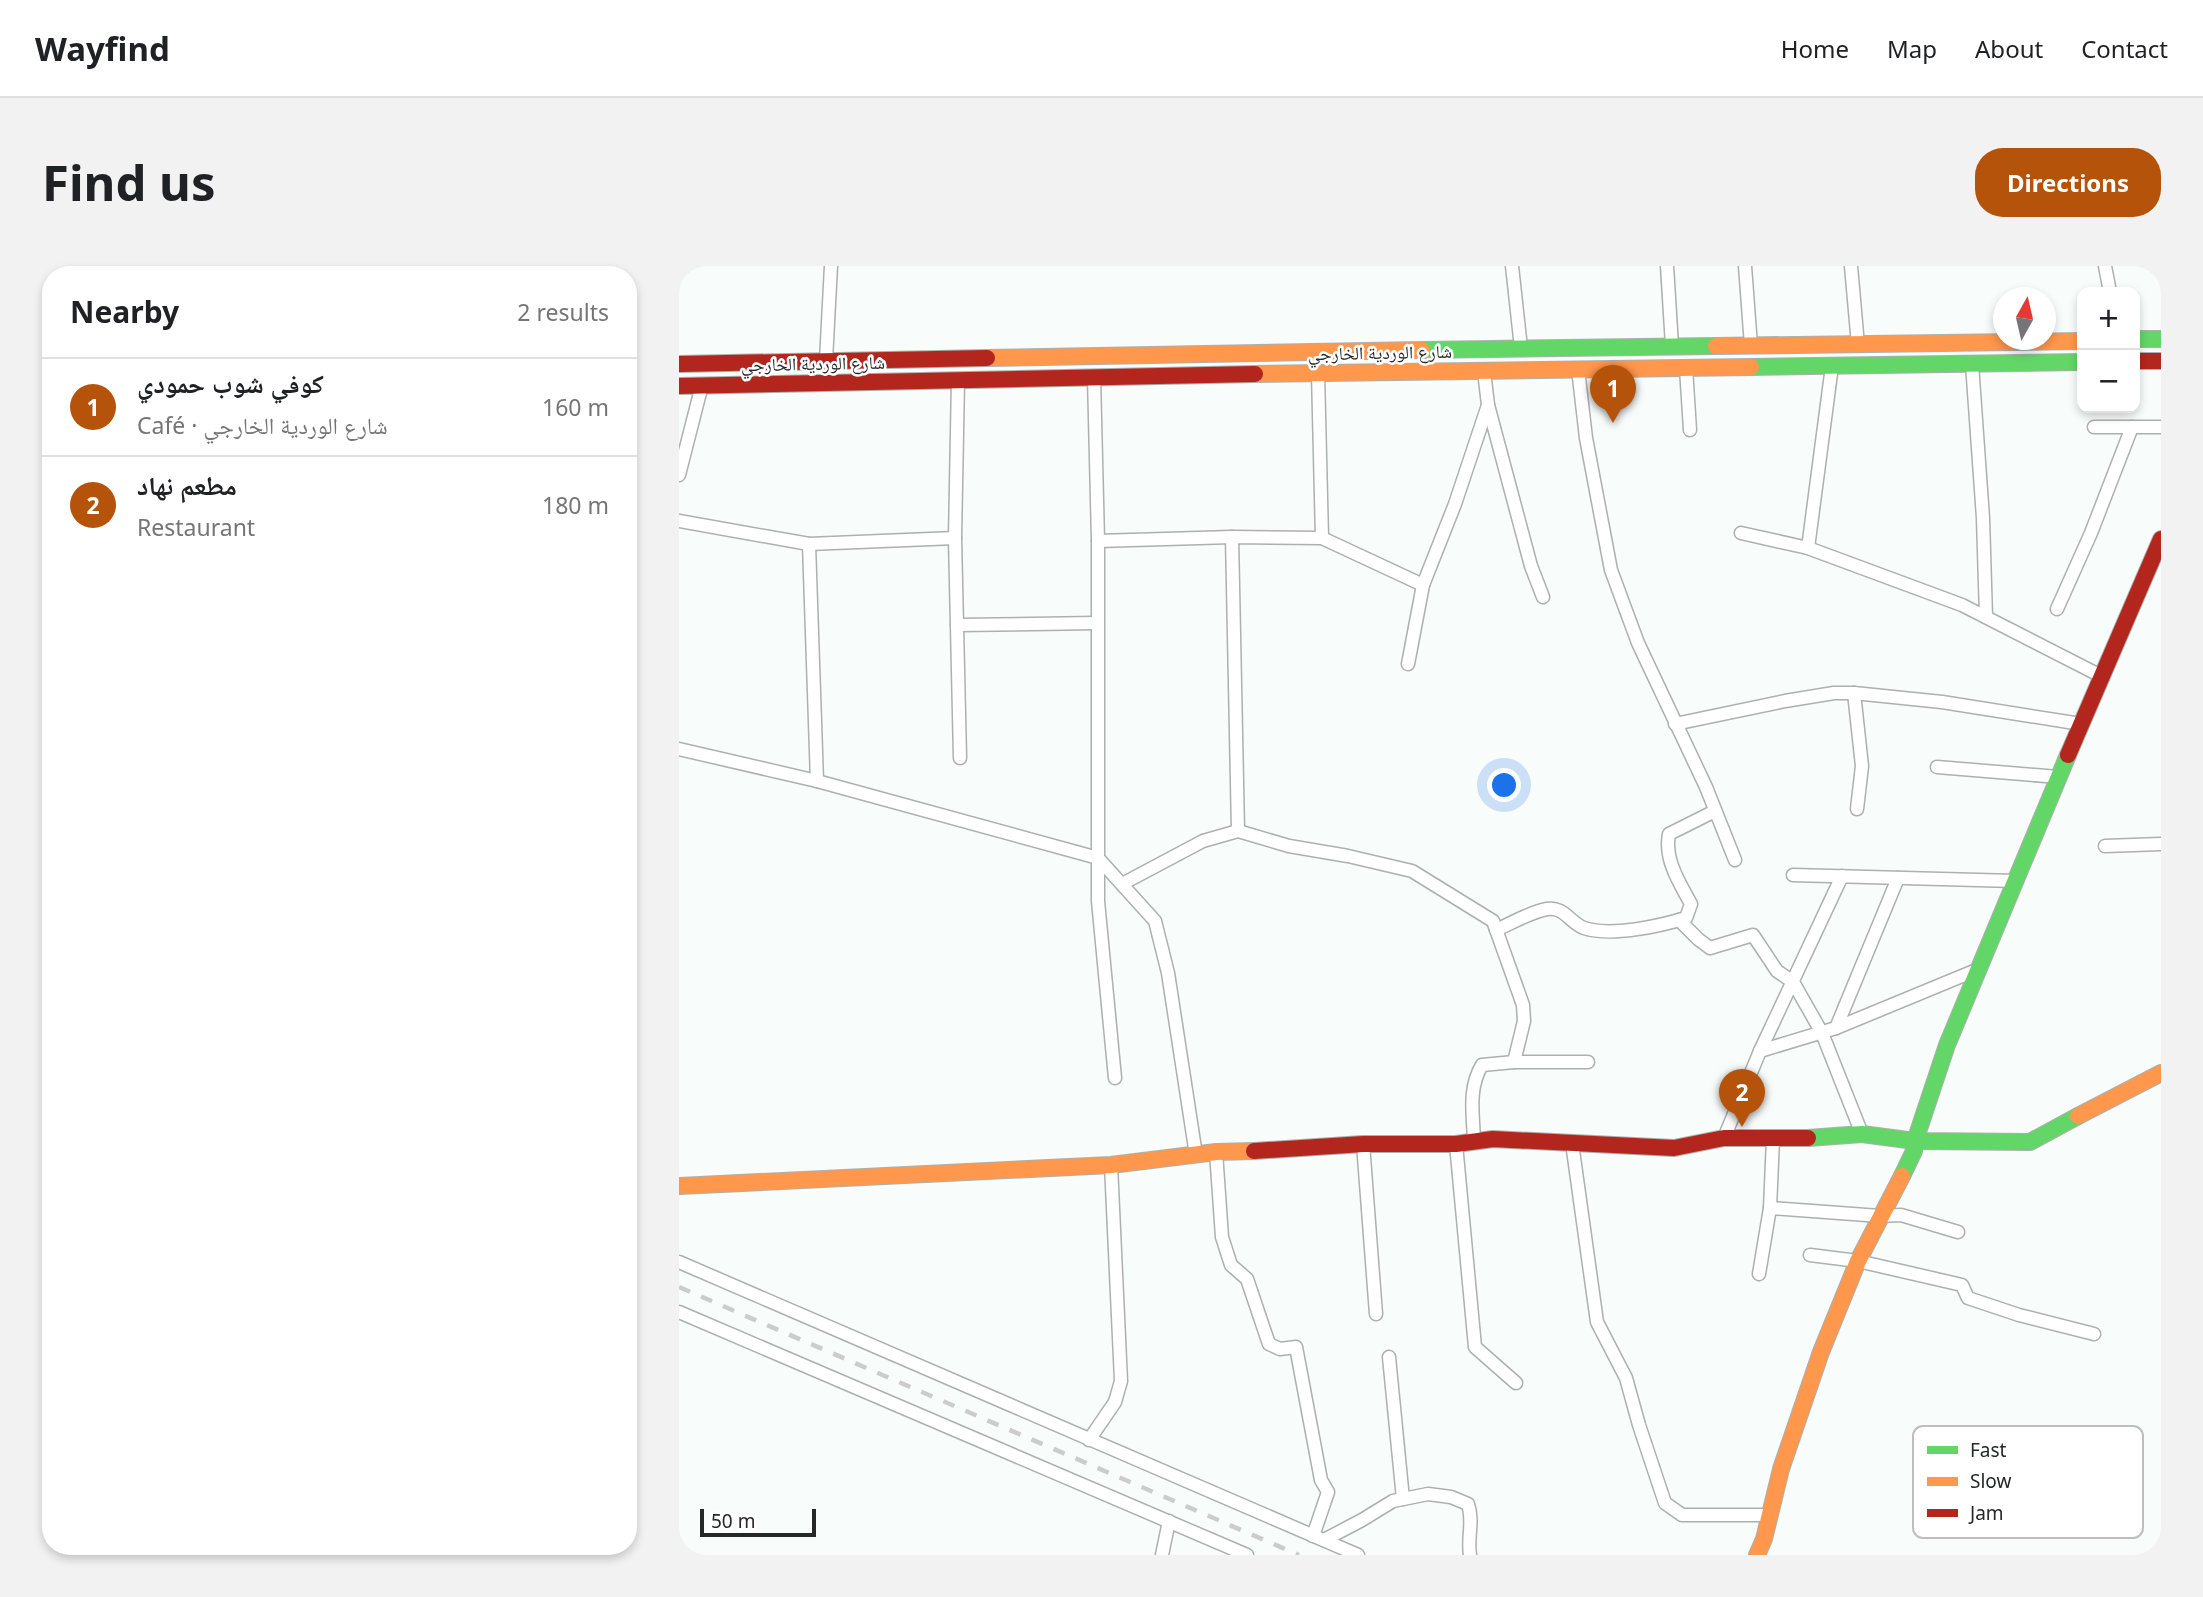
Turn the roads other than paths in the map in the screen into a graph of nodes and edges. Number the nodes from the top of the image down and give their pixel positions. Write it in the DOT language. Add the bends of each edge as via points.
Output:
graph roads {
  1 [pos="831,266"];
  2 [pos="1513,266"];
  3 [pos="1667,266"];
  4 [pos="1745,266"];
  5 [pos="1851,266"];
  6 [pos="2105,266"];
  7 [pos="2109,287"];
  8 [pos="2161,339"];
  9 [pos="2140,340"];
  10 [pos="2077,341"];
  11 [pos="1858,345"];
  12 [pos="1672,346"];
  13 [pos="1751,346"];
  14 [pos="1521,348"];
  15 [pos="1230,352"];
  16 [pos="1139,354"];
  17 [pos="826,360"];
  18 [pos="2140,361"];
  19 [pos="2161,361"];
  20 [pos="2077,362"];
  21 [pos="679,364"];
  22 [pos="1972,364"];
  23 [pos="1832,366"];
  24 [pos="1686,368"];
  25 [pos="1578,369"];
  26 [pos="1484,371"];
  27 [pos="1318,373"];
  28 [pos="1230,375"];
  29 [pos="1137,376"];
  30 [pos="1094,377"];
  31 [pos="958,380"];
  32 [pos="702,385"];
  33 [pos="679,386"];
  34 [pos="1488,405"];
  35 [pos="2094,427"];
  36 [pos="2131,427"];
  37 [pos="2161,427"];
  38 [pos="1690,430"];
  39 [pos="679,475"];
  40 [pos="679,521"];
  41 [pos="1741,533"];
  42 [pos="1232,537"];
  43 [pos="955,538"];
  44 [pos="1322,538"];
  45 [pos="2161,538"];
  46 [pos="1098,541"];
  47 [pos="809,544"];
  48 [pos="1808,548"];
  49 [pos="1423,585"];
  50 [pos="1543,597"];
  51 [pos="2057,610"];
  52 [pos="1986,617"];
  53 [pos="1097,623"];
  54 [pos="957,625"];
  55 [pos="1408,664"];
  56 [pos="2103,677"];
  57 [pos="1854,693"];
  58 [pos="1675,724"];
  59 [pos="2081,724"];
  60 [pos="679,749"];
  61 [pos="960,758"];
  62 [pos="1937,766"];
  63 [pos="2059,777"];
  64 [pos="817,781"];
  65 [pos="1857,809"];
  66 [pos="1715,811"];
  67 [pos="1238,831"];
  68 [pos="2161,844"];
  69 [pos="2105,846"];
  70 [pos="1098,858"];
  71 [pos="1735,860"];
  72 [pos="1793,875"];
  73 [pos="1842,876"];
  74 [pos="1898,878"];
  75 [pos="2015,881"];
  76 [pos="1122,884"];
  77 [pos="1679,920"];
  78 [pos="1496,930"];
  79 [pos="1979,969"];
  80 [pos="1793,982"];
  81 [pos="1836,1028"];
  82 [pos="1822,1033"];
  83 [pos="1760,1051"];
  84 [pos="1514,1062"];
  85 [pos="1588,1062"];
  86 [pos="2161,1073"];
  87 [pos="1115,1078"];
  88 [pos="1862,1134"];
  89 [pos="1724,1138"];
  90 [pos="1773,1139"];
  91 [pos="1474,1140"];
  92 [pos="1915,1141"];
  93 [pos="1572,1143"];
  94 [pos="1363,1144"];
  95 [pos="1456,1144"];
  96 [pos="1216,1152"];
  97 [pos="1196,1154"];
  98 [pos="1111,1165"];
  99 [pos="679,1186"];
  100 [pos="1770,1208"];
  101 [pos="1880,1216"];
  102 [pos="1958,1232"];
  103 [pos="1809,1255"];
  104 [pos="1858,1261"];
  105 [pos="679,1262"];
  106 [pos="1759,1274"];
  107 [pos="679,1312"];
  108 [pos="1376,1314"];
  109 [pos="2095,1334"];
  110 [pos="1389,1357"];
  111 [pos="1516,1383"];
  112 [pos="1089,1440"];
  113 [pos="1403,1499"];
  114 [pos="1770,1514"];
  115 [pos="1169,1521"];
  116 [pos="1319,1538"];
  117 [pos="1162,1555"];
  118 [pos="1247,1555"];
  119 [pos="1358,1555"];
  120 [pos="1470,1555"];
  121 [pos="1756,1555"];
  1 -- 17 [label="street"];
  2 -- 14 [label="street"];
  3 -- 12 [label="street"];
  4 -- 13 [label="street"];
  5 -- 11 [label="street"];
  6 -- 7 [label="street"];
  8 -- 9 [label="main road"];
  10 -- 11 [label="main road, شارع الوردية الخارجي"];
  11 -- 13 [label="main road, شارع الوردية الخارجي"];
  12 -- 13 [label="main road, شارع الوردية الخارجي"];
  12 -- 14 [label="main road, شارع الوردية الخارجي"];
  14 -- 15 [label="main road, شارع الوردية الخارجي"];
  15 -- 16 [label="main road, شارع الوردية الخارجي"];
  15 -- 28 [label="main road" via="1223,364"];
  16 -- 17 [label="main road, شارع الوردية الخارجي"];
  16 -- 29 [label="main road" via="1145,368"];
  17 -- 21 [label="main road, شارع الوردية الخارجي"];
  18 -- 19 [label="main road"];
  20 -- 22 [label="main road, شارع الوردية الخارجي"];
  22 -- 23 [label="main road, شارع الوردية الخارجي"];
  22 -- 52 [label="street"];
  23 -- 24 [label="main road, شارع الوردية الخارجي"];
  23 -- 48 [label="street"];
  24 -- 25 [label="main road, شارع الوردية الخارجي"];
  24 -- 38 [label="street"];
  25 -- 26 [label="main road, شارع الوردية الخارجي"];
  25 -- 58 [label="street" via="1611,570"];
  26 -- 27 [label="main road, شارع الوردية الخارجي"];
  26 -- 34 [label="street"];
  27 -- 28 [label="main road, شارع الوردية الخارجي"];
  27 -- 44 [label="street"];
  28 -- 29 [label="main road, شارع الوردية الخارجي"];
  29 -- 30 [label="main road, شارع الوردية الخارجي"];
  30 -- 31 [label="main road, شارع الوردية الخارجي"];
  30 -- 46 [label="street"];
  31 -- 32 [label="main road, شارع الوردية الخارجي"];
  31 -- 43 [label="street"];
  32 -- 33 [label="main road, شارع الوردية الخارجي"];
  32 -- 39 [label="street"];
  34 -- 49 [label="street"];
  34 -- 50 [label="street"];
  35 -- 36 [label="street"];
  36 -- 37 [label="street"];
  36 -- 51 [label="street"];
  40 -- 47 [label="street"];
  41 -- 48 [label="street"];
  42 -- 44 [label="street"];
  42 -- 46 [label="street"];
  42 -- 67 [label="street"];
  43 -- 47 [label="street"];
  43 -- 54 [label="street"];
  44 -- 49 [label="street"];
  45 -- 56 [label="main road"];
  46 -- 53 [label="street"];
  47 -- 64 [label="street"];
  48 -- 52 [label="street"];
  49 -- 55 [label="street"];
  52 -- 56 [label="street"];
  53 -- 54 [label="street"];
  53 -- 70 [label="street"];
  54 -- 61 [label="street"];
  56 -- 59 [label="main road"];
  57 -- 58 [label="street" via="1785,701"];
  57 -- 59 [label="street"];
  57 -- 65 [label="street" via="1862,766"];
  58 -- 66 [label="street"];
  59 -- 63 [label="main road"];
  60 -- 64 [label="street"];
  62 -- 63 [label="street"];
  63 -- 75 [label="main road"];
  64 -- 70 [label="street"];
  66 -- 71 [label="street"];
  66 -- 77 [label="street" via="1669,834 1667,849 1691,904 1686,918"];
  67 -- 76 [label="street" via="1203,841"];
  67 -- 78 [label="street" via="1412,871 1493,921"];
  68 -- 69 [label="street"];
  70 -- 76 [label="street"];
  70 -- 87 [label="street"];
  72 -- 73 [label="street"];
  73 -- 74 [label="street"];
  73 -- 80 [label="street"];
  74 -- 75 [label="street"];
  74 -- 81 [label="street"];
  75 -- 79 [label="main road"];
  76 -- 97 [label="street" via="1155,921 1168,973"];
  77 -- 78 [label="street" via="1652,928 1601,930 1583,928 1561,910 1548,908"];
  77 -- 80 [label="street" via="1710,948 1753,935 1777,971"];
  78 -- 84 [label="street" via="1524,1006"];
  79 -- 81 [label="street"];
  79 -- 92 [label="main road"];
  80 -- 82 [label="street"];
  80 -- 83 [label="street"];
  81 -- 82 [label="street"];
  82 -- 83 [label="street"];
  82 -- 88 [label="street"];
  83 -- 89 [label="street"];
  84 -- 85 [label="street"];
  84 -- 91 [label="street" via="1482,1065 1475,1076"];
  86 -- 92 [label="main road" via="2030,1142"];
  88 -- 90 [label="main road"];
  88 -- 92 [label="main road"];
  89 -- 90 [label="main road"];
  89 -- 93 [label="main road" via="1674,1148"];
  90 -- 100 [label="street"];
  91 -- 93 [label="main road"];
  91 -- 95 [label="main road"];
  92 -- 101 [label="main road" via="1914,1152"];
  93 -- 114 [label="street" via="1597,1322 1626,1378 1665,1503 1682,1515"];
  94 -- 95 [label="main road"];
  94 -- 96 [label="main road"];
  94 -- 108 [label="street"];
  95 -- 111 [label="street" via="1475,1347"];
  96 -- 97 [label="main road"];
  96 -- 116 [label="street" via="1222,1237 1231,1265 1247,1279 1269,1344 1280,1349 1296,1347 1321,1480 1328,1492"];
  97 -- 98 [label="main road"];
  98 -- 99 [label="main road"];
  98 -- 112 [label="street" via="1121,1381 1115,1402"];
  100 -- 101 [label="street"];
  100 -- 106 [label="street"];
  101 -- 102 [label="street" via="1901,1215"];
  101 -- 104 [label="main road"];
  103 -- 104 [label="street"];
  104 -- 109 [label="street" via="1962,1284 1968,1298"];
  104 -- 114 [label="main road" via="1817,1365"];
  105 -- 112 [label="street"];
  107 -- 115 [label="street"];
  110 -- 113 [label="street"];
  112 -- 116 [label="street"];
  113 -- 116 [label="street"];
  113 -- 120 [label="street" via="1428,1494 1468,1504"];
  114 -- 121 [label="main road"];
  115 -- 117 [label="street"];
  115 -- 118 [label="street"];
  116 -- 119 [label="street"];
}
